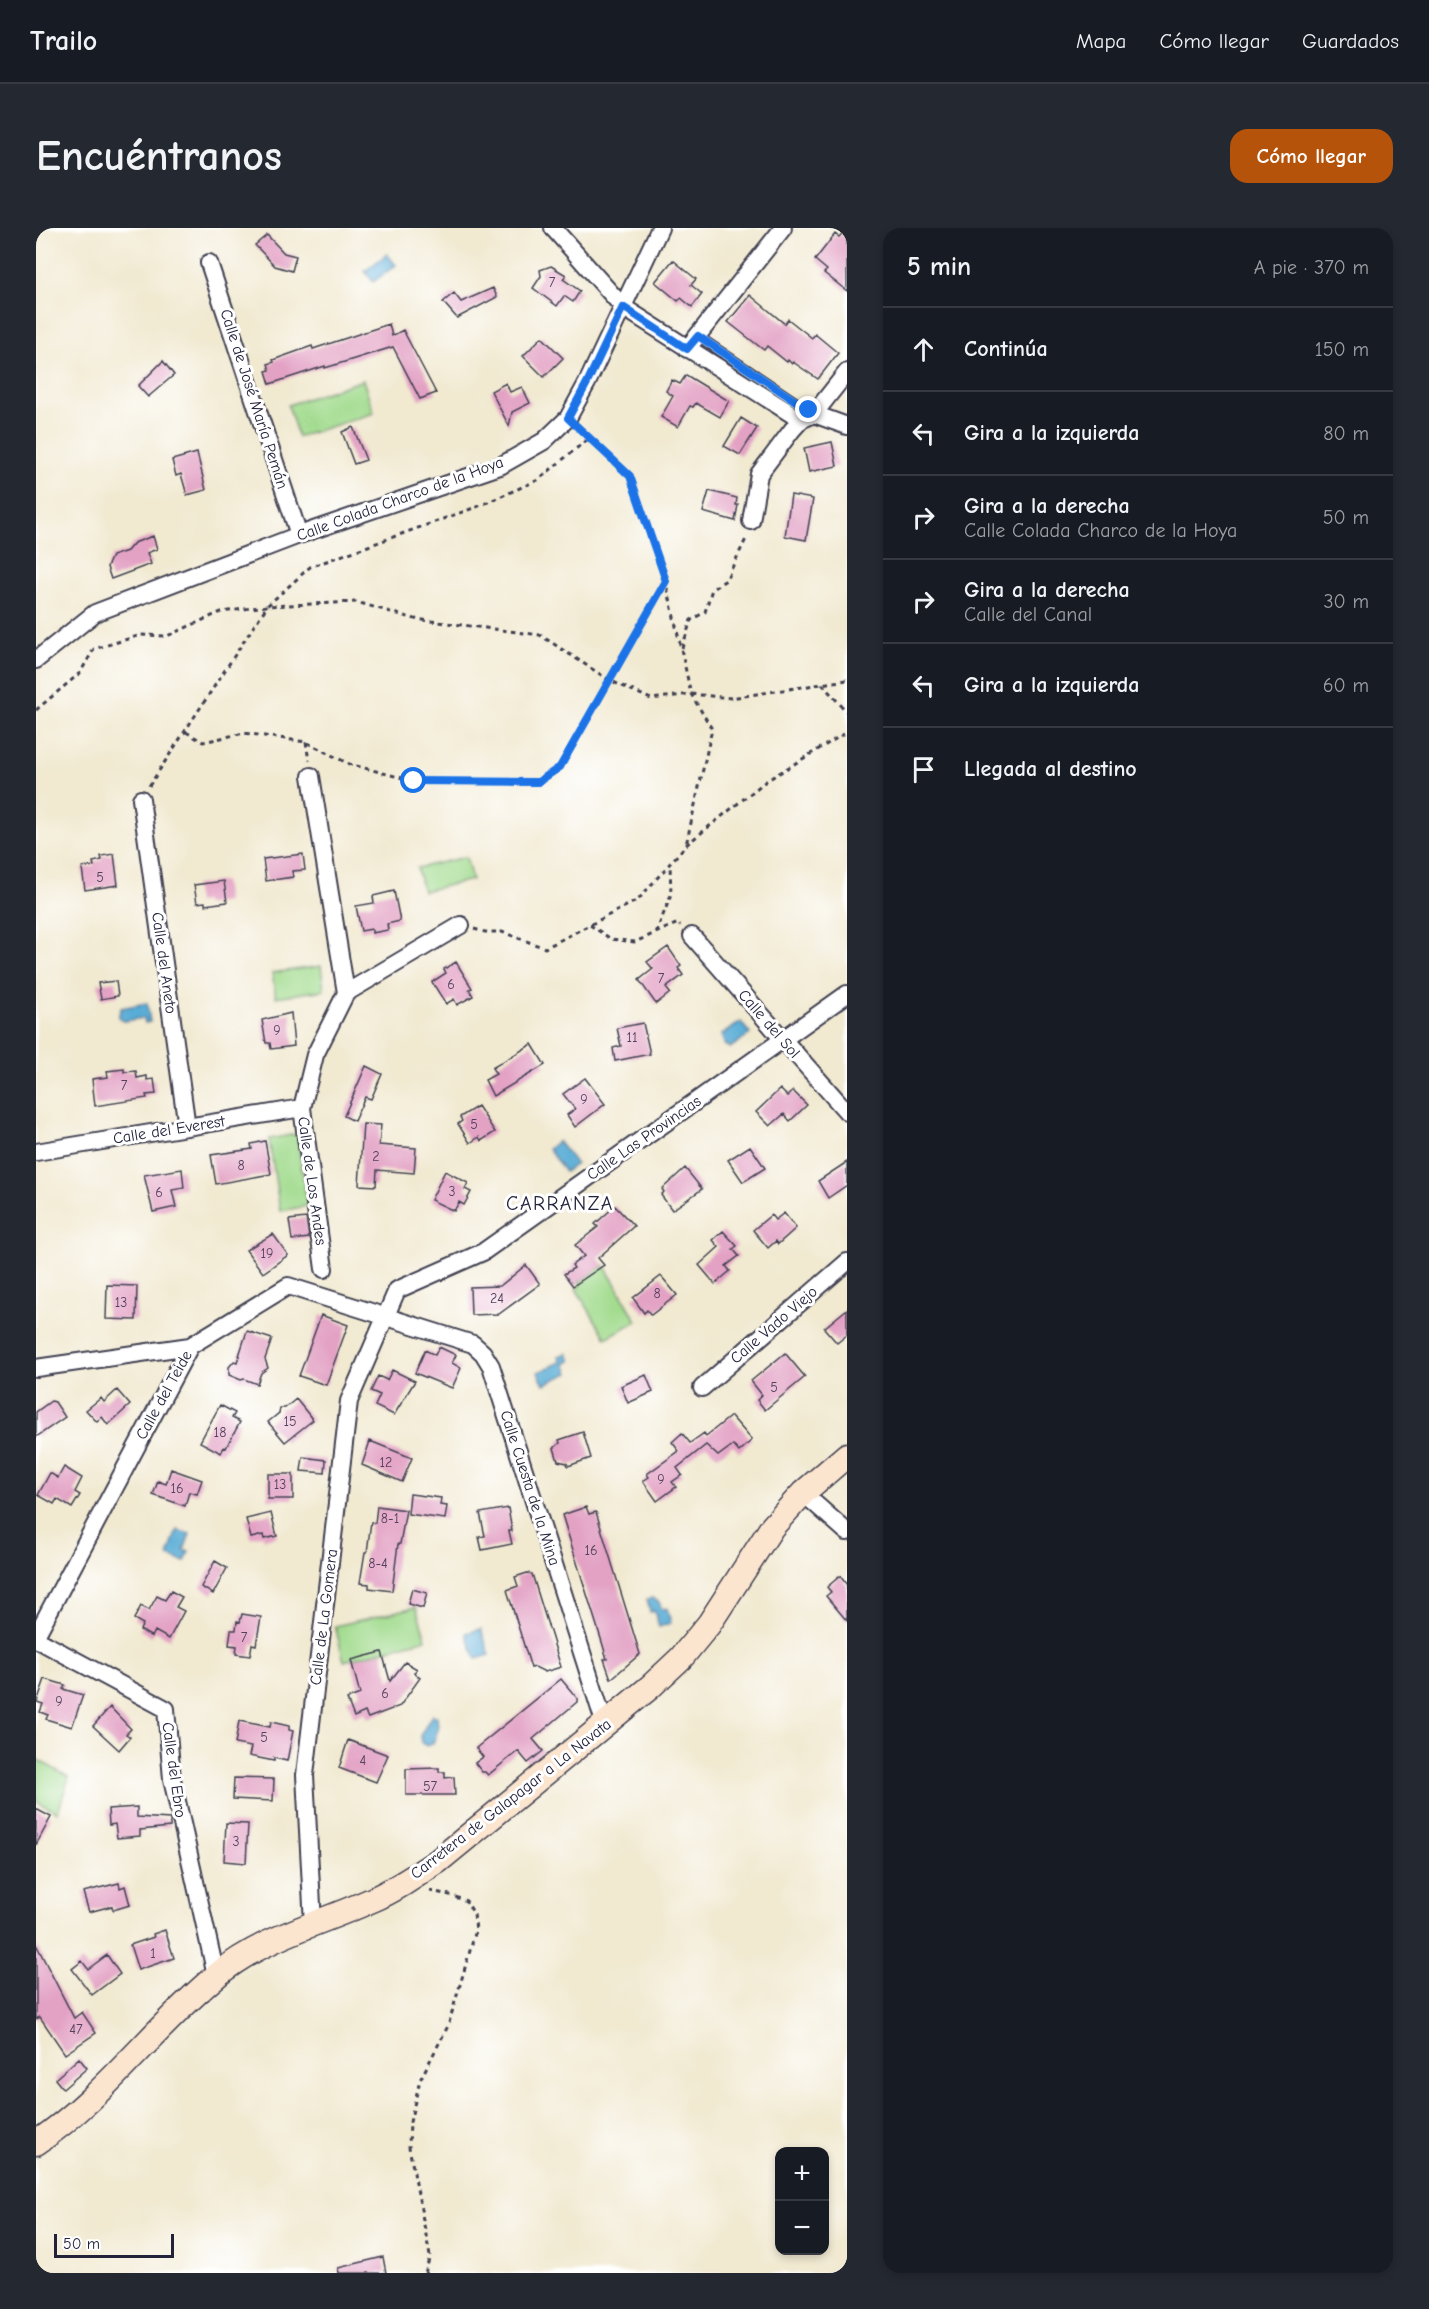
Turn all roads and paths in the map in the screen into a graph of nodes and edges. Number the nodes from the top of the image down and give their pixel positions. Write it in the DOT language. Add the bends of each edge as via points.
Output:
graph roads {
  1 [pos="553,228"];
  2 [pos="660,228"];
  3 [pos="783,228"];
  4 [pos="209,263"];
  5 [pos="623,307"];
  6 [pos="692,342"];
  7 [pos="847,372"];
  8 [pos="808,417"];
  9 [pos="568,418"];
  10 [pos="847,426"];
  11 [pos="589,438"];
  12 [pos="751,521"];
  13 [pos="298,535"];
  14 [pos="666,581"];
  15 [pos="267,606"];
  16 [pos="681,650"];
  17 [pos="36,660"];
  18 [pos="609,680"];
  19 [pos="847,680"];
  20 [pos="822,684"];
  21 [pos="691,694"];
  22 [pos="36,710"];
  23 [pos="847,712"];
  24 [pos="186,732"];
  25 [pos="847,732"];
  26 [pos="311,776"];
  27 [pos="141,799"];
  28 [pos="686,844"];
  29 [pos="670,864"];
  30 [pos="678,923"];
  31 [pos="461,925"];
  32 [pos="590,925"];
  33 [pos="655,934"];
  34 [pos="692,936"];
  35 [pos="346,993"];
  36 [pos="847,994"];
  37 [pos="782,1039"];
  38 [pos="302,1108"];
  39 [pos="847,1112"];
  40 [pos="188,1127"];
  41 [pos="36,1152"];
  42 [pos="847,1262"];
  43 [pos="324,1269"];
  44 [pos="386,1317"];
  45 [pos="190,1346"];
  46 [pos="151,1351"];
  47 [pos="36,1368"];
  48 [pos="172,1380"];
  49 [pos="702,1388"];
  50 [pos="847,1455"];
  51 [pos="803,1493"];
  52 [pos="847,1532"];
  53 [pos="36,1637"];
  54 [pos="605,1725"];
  55 [pos="402,1884"];
  56 [pos="313,1924"];
  57 [pos="216,1976"];
  58 [pos="36,2143"];
  59 [pos="425,2273"];
  1 -- 5 [label="street"];
  2 -- 5 [label="street, Calle Colada Charco de la Hoya"];
  3 -- 6 [label="street"];
  4 -- 13 [label="street, Calle de José María Pemán"];
  5 -- 6 [label="street"];
  5 -- 9 [label="street, Calle Colada Charco de la Hoya"];
  6 -- 8 [label="street"];
  7 -- 8 [label="street"];
  8 -- 10 [label="street"];
  8 -- 12 [label="street" via="759,474"];
  9 -- 11 [label="path"];
  9 -- 13 [label="street, Calle Colada Charco de la Hoya" via="544,441 500,466"];
  11 -- 14 [label="path" via="630,476"];
  11 -- 15 [label="path" via="538,480 479,506 310,567"];
  12 -- 16 [label="path" via="750,532 726,580 712,590 705,612 691,620"];
  13 -- 17 [label="street, Calle Colada Charco de la Hoya" via="95,613"];
  14 -- 16 [label="path"];
  14 -- 18 [label="path"];
  15 -- 18 [label="path" via="356,602 415,620 540,635"];
  15 -- 22 [label="path" via="220,612 167,636 141,635 94,649 80,674"];
  15 -- 24 [label="path"];
  16 -- 21 [label="path"];
  18 -- 21 [label="path" via="651,699"];
  18 -- 24 [label="path" via="560,767 538,782 414,781 349,764 306,742 244,733 203,742"];
  19 -- 20 [label="path"];
  20 -- 21 [label="path" via="731,698"];
  20 -- 23 [label="path"];
  21 -- 28 [label="path" via="712,729"];
  24 -- 27 [label="path"];
  25 -- 28 [label="path" via="766,781"];
  26 -- 35 [label="street"];
  27 -- 40 [label="street, Calle del Aneto"];
  28 -- 29 [label="path"];
  29 -- 32 [label="path" via="638,900"];
  29 -- 33 [label="path" via="671,895"];
  30 -- 33 [label="path"];
  31 -- 32 [label="path" via="502,932 545,948"];
  31 -- 35 [label="street"];
  32 -- 33 [label="path" via="611,939 635,942"];
  34 -- 37 [label="street, Calle del Sol"];
  35 -- 38 [label="street, Calle de Los Andes" via="315,1055"];
  36 -- 37 [label="street, Calle Las Provincias"];
  37 -- 39 [label="street, Calle del Sol"];
  37 -- 44 [label="street, Calle Las Provincias" via="483,1252 397,1290"];
  38 -- 40 [label="street, Calle del Everest"];
  38 -- 43 [label="street, Calle de Los Andes"];
  40 -- 41 [label="street, Calle del Everest"];
  42 -- 49 [label="street, Calle Vado Viejo"];
  44 -- 45 [label="street, Calle del Teide" via="288,1286"];
  44 -- 54 [label="street, Calle Cuesta de la Mina" via="473,1344 491,1366"];
  44 -- 56 [label="street, Calle de La Gomera" via="349,1401 305,1775"];
  45 -- 46 [label="street"];
  45 -- 48 [label="street, Calle del Teide"];
  46 -- 47 [label="street"];
  46 -- 48 [label="street" via="167,1361"];
  48 -- 53 [label="street, Calle del Teide"];
  50 -- 51 [label="main road, Carretera de Galapagar a La Navata"];
  51 -- 52 [label="street"];
  51 -- 54 [label="main road, Carretera de Galapagar a La Navata" via="772,1527 709,1624 681,1658"];
  53 -- 57 [label="street, Calle del Ebro" via="165,1709 172,1779"];
  54 -- 55 [label="main road, Carretera de Galapagar a La Navata" via="438,1861"];
  55 -- 56 [label="main road, Carretera de Galapagar a La Navata"];
  55 -- 59 [label="path" via="466,1901 474,1914 476,1930 448,2026 420,2080 410,2122 409,2147 430,2256"];
  56 -- 57 [label="main road, Carretera de Galapagar a La Navata" via="247,1954"];
  57 -- 58 [label="main road, Carretera de Galapagar a La Navata" via="91,2100"];
}
